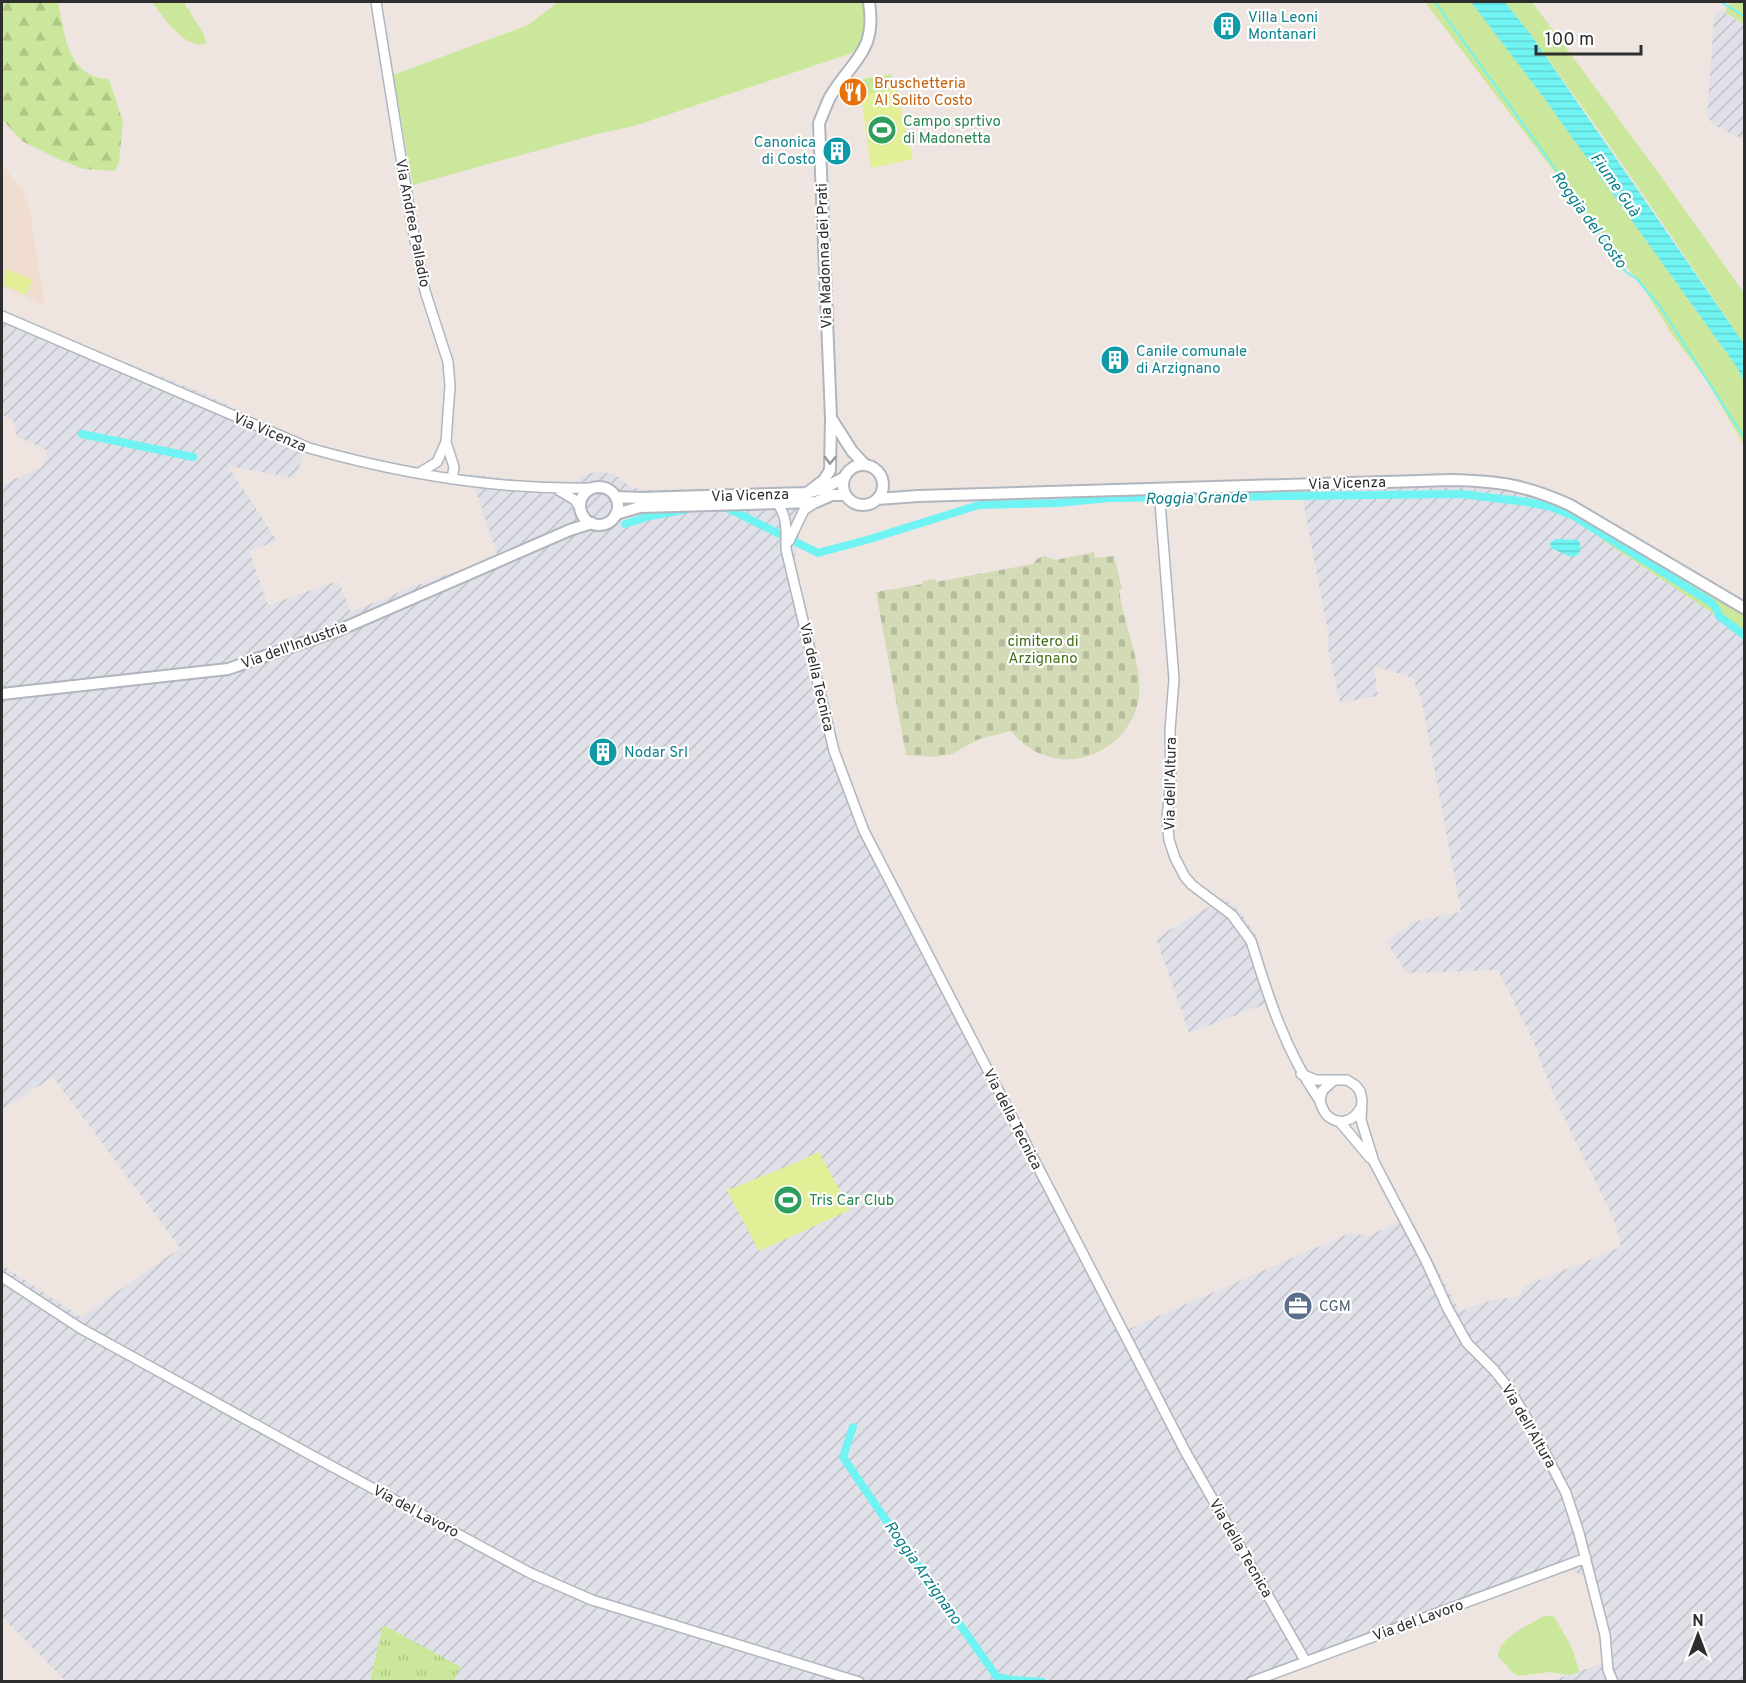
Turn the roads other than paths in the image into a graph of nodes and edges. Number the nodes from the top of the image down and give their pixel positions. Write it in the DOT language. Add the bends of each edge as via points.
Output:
graph roads {
  1 [pos="376,2"];
  2 [pos="870,2"];
  3 [pos="2,316"];
  4 [pos="831,418"];
  5 [pos="446,442"];
  6 [pos="437,462"];
  7 [pos="866,465"];
  8 [pos="419,473"];
  9 [pos="847,473"];
  10 [pos="438,476"];
  11 [pos="452,478"];
  12 [pos="882,481"];
  13 [pos="593,488"];
  14 [pos="555,489"];
  15 [pos="1160,490"];
  16 [pos="807,493"];
  17 [pos="845,495"];
  18 [pos="918,496"];
  19 [pos="616,497"];
  20 [pos="877,499"];
  21 [pos="816,502"];
  22 [pos="777,503"];
  23 [pos="581,510"];
  24 [pos="616,514"];
  25 [pos="592,523"];
  26 [pos="570,530"];
  27 [pos="786,549"];
  28 [pos="1744,608"];
  29 [pos="2,694"];
  30 [pos="1301,1074"];
  31 [pos="1332,1081"];
  32 [pos="1320,1101"];
  33 [pos="1360,1109"];
  34 [pos="1339,1121"];
  35 [pos="1374,1162"];
  36 [pos="2,1278"];
  37 [pos="1586,1558"];
  38 [pos="1306,1662"];
  39 [pos="859,1682"];
  40 [pos="1251,1682"];
  41 [pos="1613,1682"];
  1 -- 5 [label="street, Via Andrea Palladio" via="425,291 448,362"];
  2 -- 4 [label="main road, Via Madonna dei Prati" via="869,36 819,123"];
  3 -- 8 [label="street, Via Vicenza" via="309,448 361,463"];
  4 -- 7 [label="main road"];
  4 -- 9 [label="main road, Via Madonna dei Prati" via="848,460"];
  4 -- 16 [label="main road, Via Madonna dei Prati, one-way" via="830,470"];
  5 -- 6 [label="street"];
  5 -- 11 [label="street" via="454,467"];
  6 -- 8 [label="street"];
  6 -- 10 [label="street"];
  7 -- 9 [label="main road, Via Vicenza"];
  7 -- 12 [label="main road, Via Vicenza"];
  8 -- 10 [label="street, Via Vicenza"];
  9 -- 16 [label="main road, Via Vicenza" via="825,488"];
  9 -- 17 [label="main road"];
  10 -- 11 [label="street, Via Vicenza"];
  11 -- 14 [label="street, Via Vicenza"];
  12 -- 18 [label="main road, Via Vicenza" via="890,489"];
  12 -- 20 [label="main road"];
  13 -- 14 [label="street, Via Vicenza"];
  13 -- 19 [label="main road, Via Vicenza" via="604,488"];
  13 -- 23 [label="main road" via="583,495"];
  14 -- 23 [label="street, Via Vicenza" via="569,494"];
  15 -- 18 [label="main road, Via Vicenza"];
  15 -- 28 [label="main road, Via Vicenza" via="1451,480 1517,485 1570,505"];
  15 -- 30 [label="street, Via dell'Altura" via="1174,679 1169,840 1185,877 1232,915 1246,932 1271,1006"];
  16 -- 19 [label="main road, Via Vicenza"];
  17 -- 20 [label="main road, Via Vicenza" via="860,505"];
  17 -- 21 [label="main road, Via Vicenza" via="832,495"];
  18 -- 20 [label="main road, Via Vicenza"];
  19 -- 24 [label="main road"];
  21 -- 22 [label="main road, Via Vicenza"];
  21 -- 27 [label="street" via="804,510"];
  22 -- 24 [label="main road, Via Vicenza" via="640,507"];
  22 -- 27 [label="street, Via della Tecnica" via="786,524"];
  23 -- 25 [label="main road, Via Vicenza"];
  23 -- 26 [label="main road"];
  24 -- 25 [label="main road, Via Vicenza" via="606,523"];
  25 -- 26 [label="main road, Via dell'Industria"];
  26 -- 29 [label="main road, Via dell'Industria" via="337,631 228,669"];
  27 -- 38 [label="street, Via della Tecnica" via="834,751 864,831 1185,1451"];
  30 -- 31 [label="street, Via dell'Altura"];
  30 -- 32 [label="street, Via dell'Altura"];
  31 -- 32 [label="street"];
  31 -- 33 [label="street, Via dell'Altura" via="1355,1084 1362,1096"];
  32 -- 34 [label="street, Via dell'Altura" via="1326,1114"];
  33 -- 34 [label="street" via="1352,1119"];
  33 -- 35 [label="street, Via dell'Altura"];
  34 -- 35 [label="street, Via dell'Altura"];
  35 -- 37 [label="street, Via dell'Altura" via="1467,1343 1504,1382 1530,1422 1566,1493"];
  36 -- 39 [label="street, Via del Lavoro" via="80,1328 568,1591"];
  37 -- 38 [label="street, Via del Lavoro"];
  37 -- 41 [label="street, Via dell'Altura"];
  38 -- 40 [label="street, Via del Lavoro"];
}
